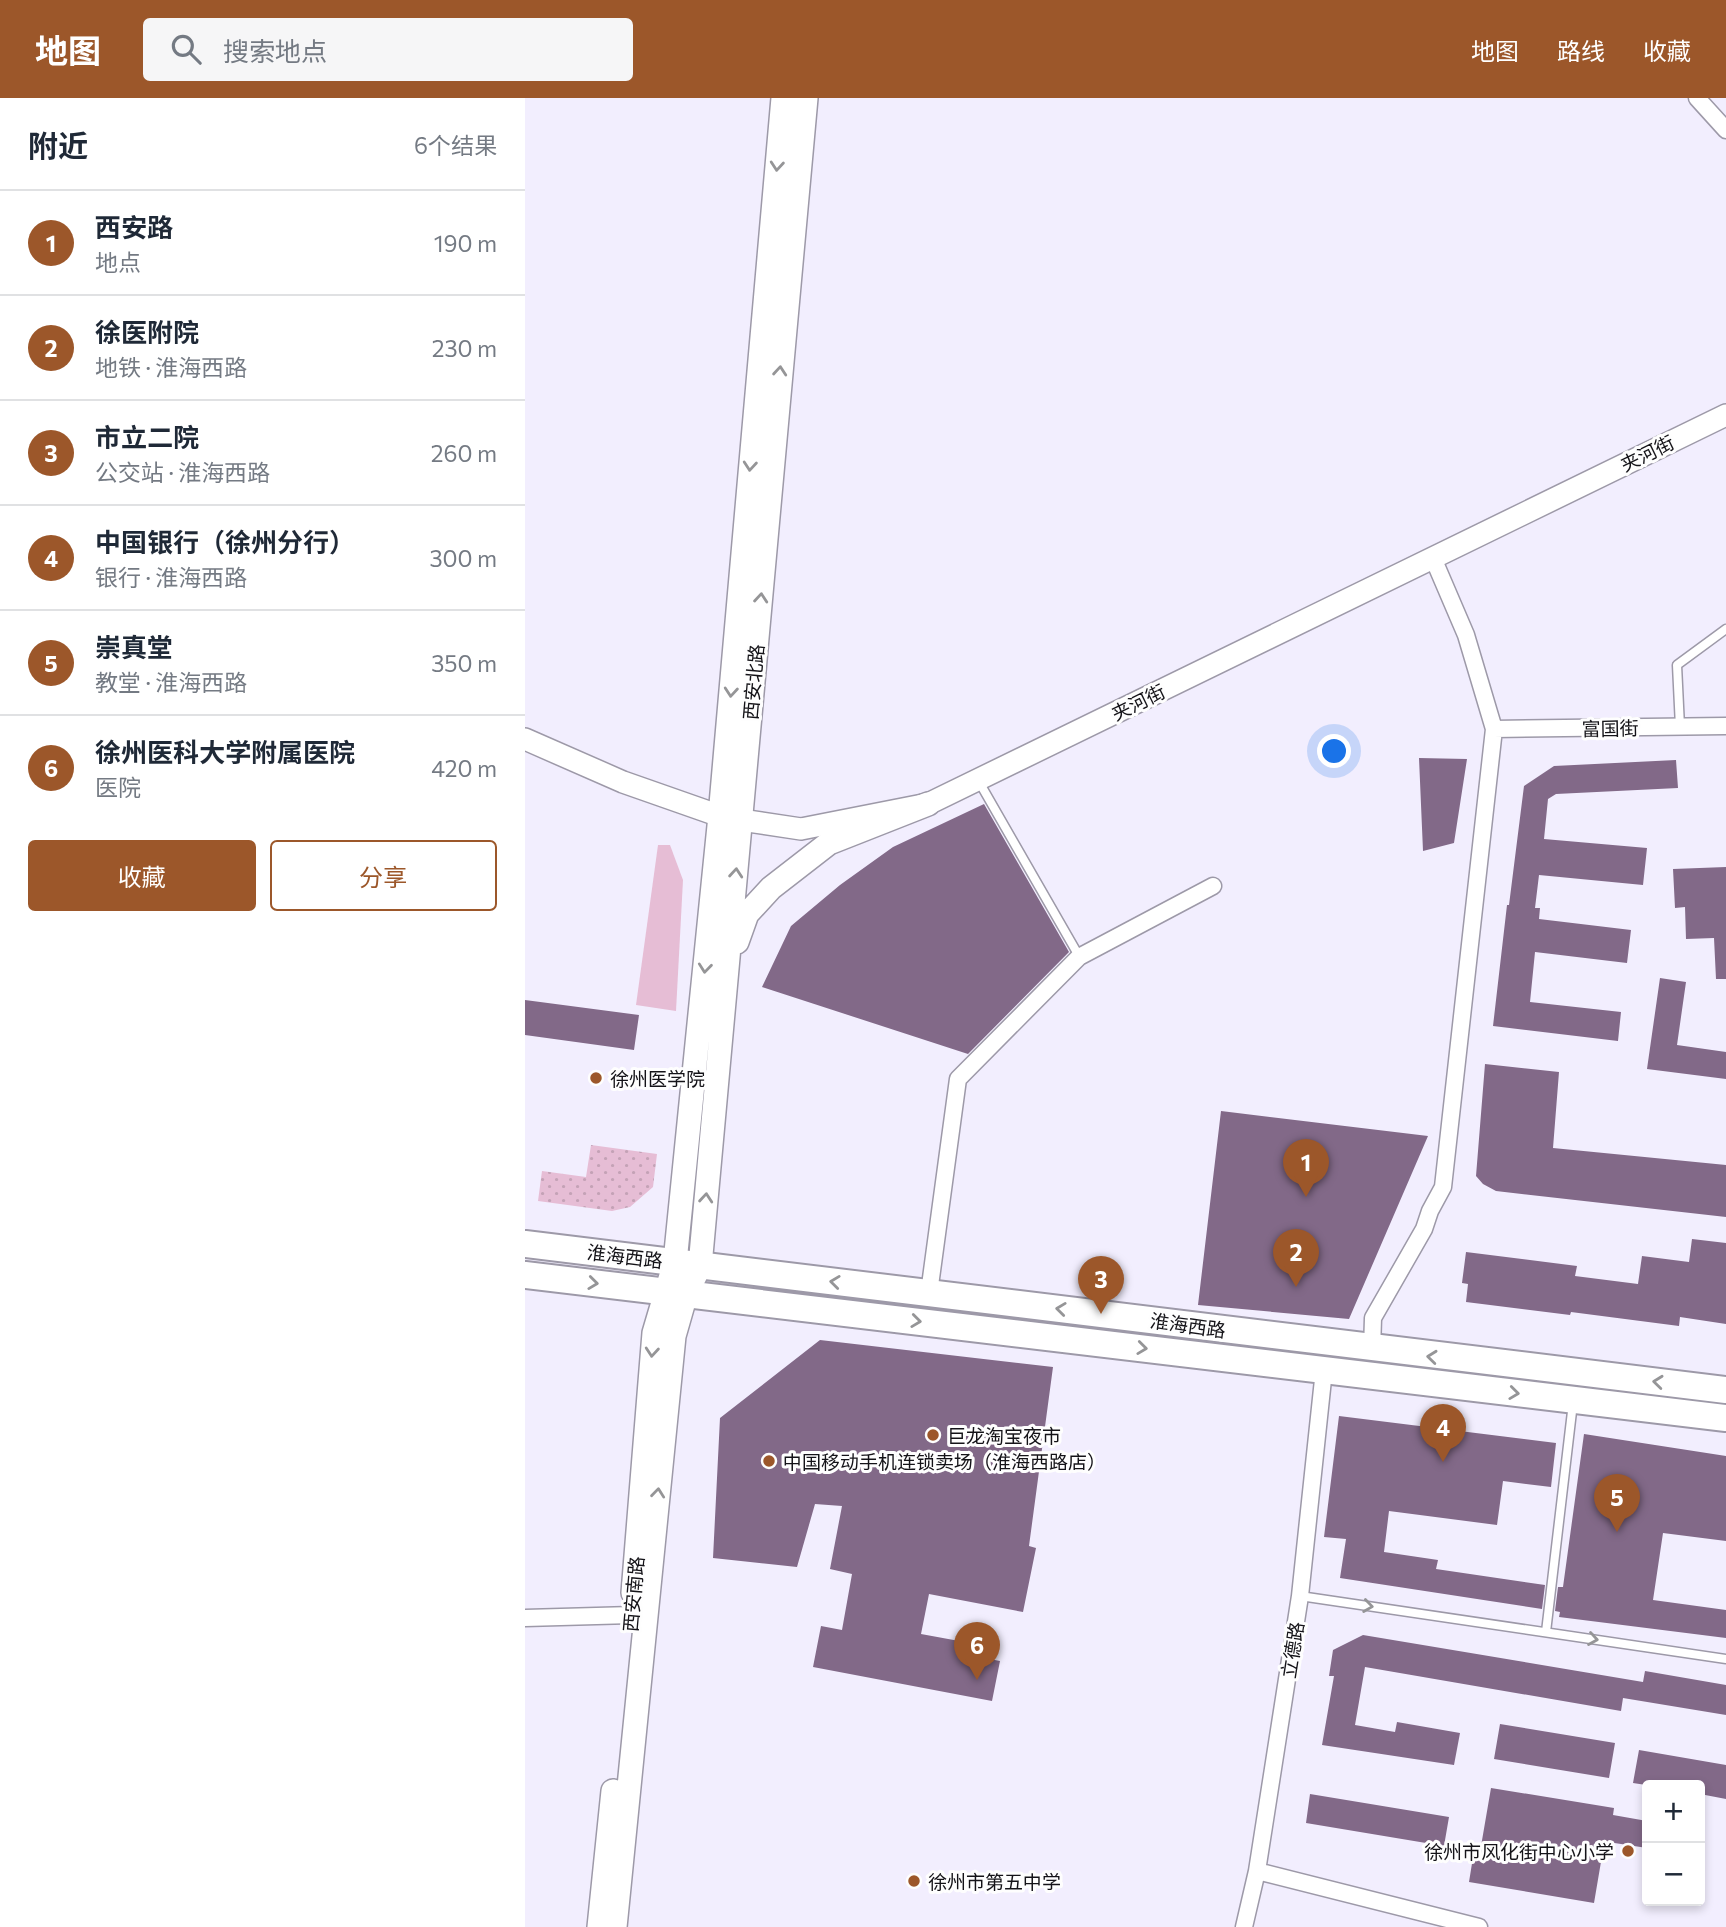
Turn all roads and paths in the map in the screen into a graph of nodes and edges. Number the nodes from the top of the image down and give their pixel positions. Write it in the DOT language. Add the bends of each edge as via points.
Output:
graph roads {
  1 [pos="783,98"];
  2 [pos="806,98"];
  3 [pos="1697,98"];
  4 [pos="1726,130"];
  5 [pos="1726,415"];
  6 [pos="1433,558"];
  7 [pos="1726,629"];
  8 [pos="1726,726"];
  9 [pos="1679,727"];
  10 [pos="1494,729"];
  11 [pos="525,739"];
  12 [pos="978,780"];
  13 [pos="928,804"];
  14 [pos="731,818"];
  15 [pos="1213,886"];
  16 [pos="1080,957"];
  17 [pos="728,964"];
  18 [pos="525,1244"];
  19 [pos="687,1264"];
  20 [pos="525,1275"];
  21 [pos="675,1293"];
  22 [pos="929,1293"];
  23 [pos="1372,1350"];
  24 [pos="1324,1370"];
  25 [pos="1726,1390"];
  26 [pos="1574,1400"];
  27 [pos="1726,1418"];
  28 [pos="1300,1596"];
  29 [pos="632,1615"];
  30 [pos="525,1618"];
  31 [pos="1546,1632"];
  32 [pos="1726,1659"];
  33 [pos="1257,1871"];
  34 [pos="599,1927"];
  35 [pos="615,1927"];
  36 [pos="1244,1927"];
  37 [pos="1479,1927"];
  1 -- 14 [label="main road, 西安北路, one-way"];
  14 -- 2 [label="main road, 西安北路, one-way"];
  3 -- 4 [label="street"];
  5 -- 6 [label="street, 夹河街"];
  6 -- 10 [label="street" via="1466,635"];
  6 -- 12 [label="street, 夹河街"];
  7 -- 9 [label="lane" via="1677,665"];
  8 -- 9 [label="street, 富国街"];
  9 -- 10 [label="street, 富国街"];
  10 -- 23 [label="street" via="1443,1187 1373,1318"];
  11 -- 14 [label="street, 夹河街" via="623,782"];
  12 -- 13 [label="street, 夹河街"];
  12 -- 16 [label="lane"];
  13 -- 14 [label="street, 夹河街" via="801,829"];
  13 -- 17 [label="main road" via="829,843 771,888 747,914"];
  17 -- 14 [label="main road, 西安北路, one-way"];
  14 -- 19 [label="main road, 西安北路, one-way"];
  15 -- 16 [label="street"];
  16 -- 22 [label="street" via="958,1079"];
  19 -- 17 [label="main road, 西安北路, one-way"];
  18 -- 19 [label="main road, 淮海西路"];
  19 -- 21 [label="main road, 西安南路"];
  22 -- 19 [label="main road, 淮海西路, one-way"];
  20 -- 21 [label="main road, 淮海西路, one-way"];
  21 -- 24 [label="main road, 淮海西路, one-way"];
  21 -- 29 [label="main road, 西安南路, one-way" via="654,1333"];
  35 -- 21 [label="main road, 西安南路, one-way"];
  23 -- 22 [label="main road, 淮海西路, one-way"];
  25 -- 23 [label="main road, 淮海西路, one-way"];
  24 -- 26 [label="main road, 淮海西路, one-way"];
  24 -- 28 [label="street, 立德路"];
  26 -- 27 [label="main road, 淮海西路"];
  26 -- 31 [label="lane"];
  28 -- 31 [label="lane, one-way"];
  28 -- 33 [label="street, 立德路"];
  29 -- 30 [label="street"];
  29 -- 34 [label="main road, 西安南路"];
  31 -- 32 [label="lane, one-way"];
  33 -- 36 [label="street, 立德路"];
  33 -- 37 [label="street"];
}
